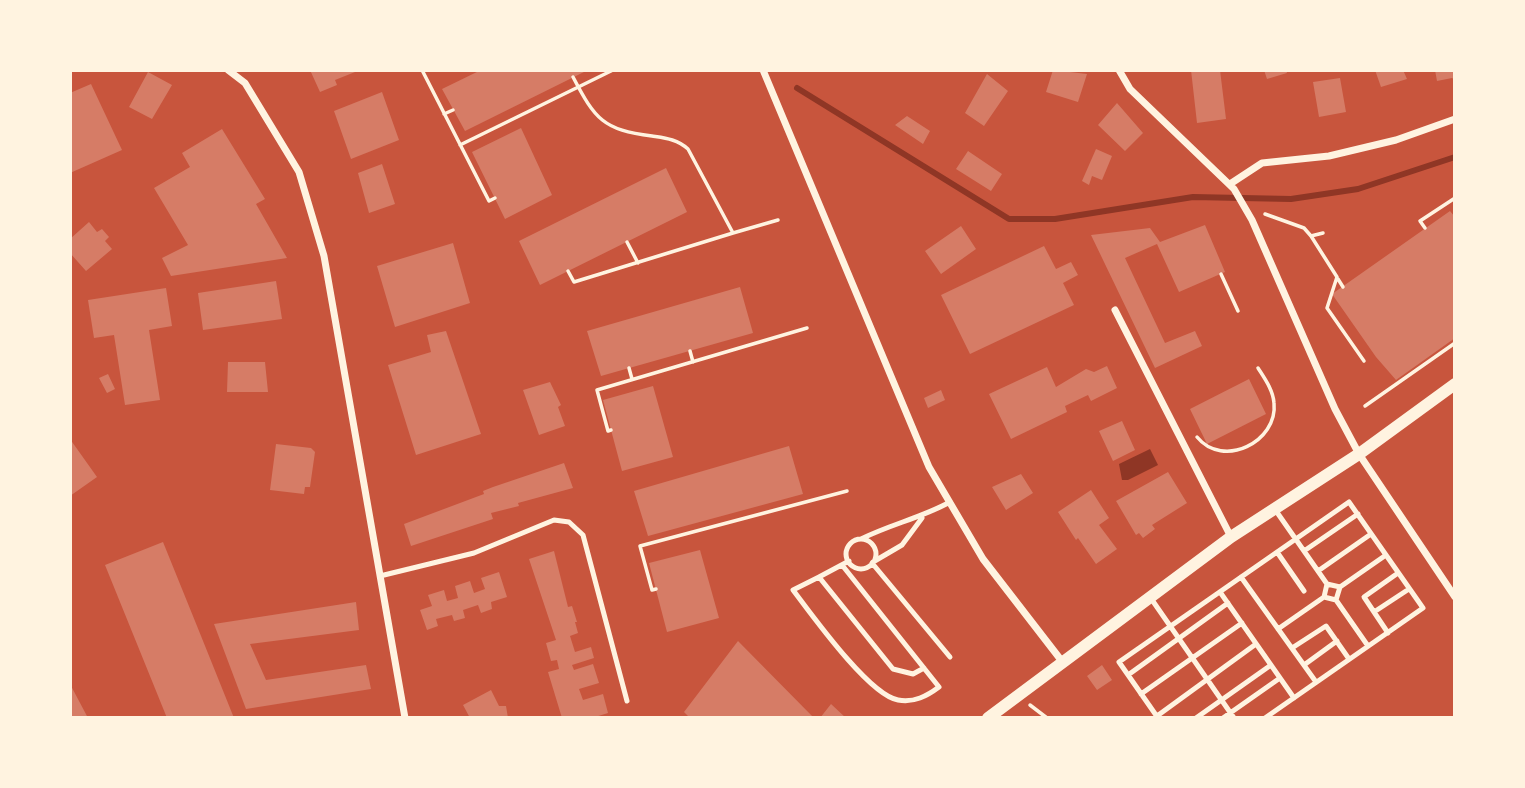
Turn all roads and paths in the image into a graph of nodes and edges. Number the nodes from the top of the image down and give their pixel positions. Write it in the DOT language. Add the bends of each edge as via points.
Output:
graph roads {
  1 [pos="229,70"];
  2 [pos="422,70"];
  3 [pos="613,70"];
  4 [pos="763,70"];
  5 [pos="1119,70"];
  6 [pos="573,77"];
  7 [pos="578,87"];
  8 [pos="453,110"];
  9 [pos="444,114"];
  10 [pos="1455,119"];
  11 [pos="460,145"];
  12 [pos="1232,187"];
  13 [pos="495,198"];
  14 [pos="1455,198"];
  15 [pos="1264,214"];
  16 [pos="778,220"];
  17 [pos="1425,228"];
  18 [pos="733,233"];
  19 [pos="1323,233"];
  20 [pos="1311,236"];
  21 [pos="627,242"];
  22 [pos="638,263"];
  23 [pos="568,271"];
  24 [pos="1221,274"];
  25 [pos="1337,277"];
  26 [pos="1343,287"];
  27 [pos="1115,310"];
  28 [pos="1238,311"];
  29 [pos="807,328"];
  30 [pos="1455,343"];
  31 [pos="690,351"];
  32 [pos="1364,361"];
  33 [pos="693,362"];
  34 [pos="629,368"];
  35 [pos="1258,368"];
  36 [pos="632,379"];
  37 [pos="1455,384"];
  38 [pos="1365,406"];
  39 [pos="611,430"];
  40 [pos="1183,442"];
  41 [pos="1359,454"];
  42 [pos="847,491"];
  43 [pos="950,502"];
  44 [pos="1274,508"];
  45 [pos="1358,514"];
  46 [pos="922,518"];
  47 [pos="1371,534"];
  48 [pos="1231,537"];
  49 [pos="861,539"];
  50 [pos="1296,539"];
  51 [pos="1304,551"];
  52 [pos="1277,552"];
  53 [pos="1386,555"];
  54 [pos="849,561"];
  55 [pos="873,563"];
  56 [pos="842,565"];
  57 [pos="1318,570"];
  58 [pos="1398,573"];
  59 [pos="380,576"];
  60 [pos="818,577"];
  61 [pos="1241,577"];
  62 [pos="1327,584"];
  63 [pos="1340,587"];
  64 [pos="656,589"];
  65 [pos="1409,589"];
  66 [pos="1304,591"];
  67 [pos="1220,592"];
  68 [pos="1150,596"];
  69 [pos="1324,597"];
  70 [pos="1455,597"];
  71 [pos="1336,600"];
  72 [pos="1228,603"];
  73 [pos="1374,612"];
  74 [pos="1242,623"];
  75 [pos="1170,626"];
  76 [pos="1279,629"];
  77 [pos="1388,633"];
  78 [pos="1179,639"];
  79 [pos="1337,641"];
  80 [pos="1256,644"];
  81 [pos="1368,646"];
  82 [pos="1292,648"];
  83 [pos="950,657"];
  84 [pos="1192,658"];
  85 [pos="1349,659"];
  86 [pos="1061,660"];
  87 [pos="1304,665"];
  88 [pos="1271,666"];
  89 [pos="924,668"];
  90 [pos="1128,675"];
  91 [pos="1280,678"];
  92 [pos="1207,680"];
  93 [pos="1316,682"];
  94 [pos="1141,694"];
  95 [pos="1294,698"];
  96 [pos="1221,700"];
  97 [pos="627,701"];
  98 [pos="1232,716"];
  99 [pos="1158,717"];
  100 [pos="405,718"];
  101 [pos="988,718"];
  102 [pos="1196,718"];
  103 [pos="1223,718"];
  104 [pos="1265,718"];
  1 -- 59 [label="street" via="245,83 299,172 317,232"];
  2 -- 9 [label="path"];
  3 -- 7 [label="path"];
  4 -- 43 [label="street" via="929,467"];
  5 -- 12 [label="street" via="1130,89"];
  6 -- 7 [label="path"];
  7 -- 11 [label="path"];
  7 -- 18 [label="path" via="592,110 617,130 676,140 688,149"];
  8 -- 9 [label="path"];
  9 -- 11 [label="path"];
  10 -- 12 [label="street" via="1396,140 1329,156 1262,163"];
  11 -- 13 [label="path" via="489,201"];
  12 -- 41 [label="street" via="1252,220"];
  14 -- 17 [label="path" via="1420,221"];
  15 -- 20 [label="path" via="1304,228"];
  16 -- 18 [label="path"];
  18 -- 22 [label="path"];
  19 -- 20 [label="path"];
  20 -- 25 [label="path"];
  21 -- 22 [label="path"];
  22 -- 23 [label="path" via="574,282"];
  24 -- 28 [label="path"];
  25 -- 26 [label="path"];
  25 -- 32 [label="path" via="1327,308"];
  27 -- 40 [label="street"];
  29 -- 33 [label="path"];
  30 -- 38 [label="path"];
  31 -- 33 [label="path"];
  33 -- 36 [label="path"];
  34 -- 36 [label="path"];
  35 -- 40 [label="path" via="1274,405 1272,418 1256,440 1222,453 1210,451 1196,436"];
  36 -- 39 [label="path" via="597,390"];
  37 -- 41 [label="street"];
  40 -- 48 [label="street"];
  41 -- 44 [label="street"];
  41 -- 70 [label="street"];
  42 -- 64 [label="path" via="640,547 652,590"];
  43 -- 46 [label="lane"];
  43 -- 86 [label="street" via="983,559"];
  44 -- 48 [label="street"];
  44 -- 50 [label="lane"];
  45 -- 47 [label="lane"];
  45 -- 50 [label="lane" via="1349,502"];
  45 -- 51 [label="lane"];
  46 -- 49 [label="lane" via="894,523"];
  46 -- 55 [label="lane" via="902,545"];
  47 -- 53 [label="lane"];
  47 -- 57 [label="lane"];
  48 -- 68 [label="street"];
  49 -- 54 [label="lane" via="850,545"];
  49 -- 55 [label="lane" via="875,549"];
  50 -- 51 [label="lane"];
  50 -- 52 [label="lane"];
  51 -- 57 [label="lane"];
  52 -- 61 [label="lane"];
  52 -- 66 [label="lane"];
  53 -- 58 [label="lane"];
  53 -- 63 [label="lane"];
  54 -- 55 [label="lane" via="860,569"];
  54 -- 56 [label="lane"];
  55 -- 83 [label="lane"];
  56 -- 60 [label="lane"];
  56 -- 89 [label="lane"];
  57 -- 62 [label="lane"];
  58 -- 65 [label="lane"];
  58 -- 73 [label="lane" via="1364,597"];
  59 -- 97 [label="lane" via="474,553 554,520 569,522 583,535"];
  59 -- 100 [label="street"];
  60 -- 89 [label="lane" via="892,669 914,674"];
  60 -- 89 [label="lane" via="793,590 874,688 898,700 928,695 939,687"];
  61 -- 67 [label="lane"];
  61 -- 76 [label="lane"];
  62 -- 63 [label="lane"];
  62 -- 69 [label="lane"];
  63 -- 71 [label="lane"];
  65 -- 73 [label="lane"];
  65 -- 77 [label="lane" via="1423,608"];
  67 -- 72 [label="lane"];
  67 -- 75 [label="lane"];
  68 -- 75 [label="lane"];
  68 -- 86 [label="street"];
  69 -- 71 [label="lane"];
  69 -- 76 [label="lane"];
  71 -- 81 [label="lane"];
  72 -- 74 [label="lane"];
  72 -- 78 [label="lane"];
  73 -- 77 [label="lane"];
  74 -- 80 [label="lane"];
  74 -- 84 [label="lane"];
  75 -- 78 [label="lane"];
  75 -- 90 [label="lane" via="1119,662"];
  76 -- 82 [label="lane"];
  77 -- 81 [label="lane"];
  78 -- 84 [label="lane"];
  78 -- 90 [label="lane"];
  79 -- 82 [label="lane" via="1326,626"];
  79 -- 85 [label="lane"];
  79 -- 87 [label="lane"];
  80 -- 88 [label="lane"];
  80 -- 92 [label="lane"];
  81 -- 85 [label="lane"];
  82 -- 87 [label="lane"];
  84 -- 92 [label="lane"];
  84 -- 94 [label="lane"];
  85 -- 93 [label="lane"];
  86 -- 101 [label="street"];
  87 -- 93 [label="lane"];
  88 -- 91 [label="lane"];
  88 -- 96 [label="lane"];
  90 -- 94 [label="lane"];
  91 -- 95 [label="lane"];
  91 -- 98 [label="lane"];
  92 -- 96 [label="lane"];
  92 -- 99 [label="lane"];
  93 -- 95 [label="lane"];
  94 -- 99 [label="lane"];
  95 -- 104 [label="lane"];
  96 -- 98 [label="lane"];
  96 -- 102 [label="lane"];
  98 -- 103 [label="lane"];
}
